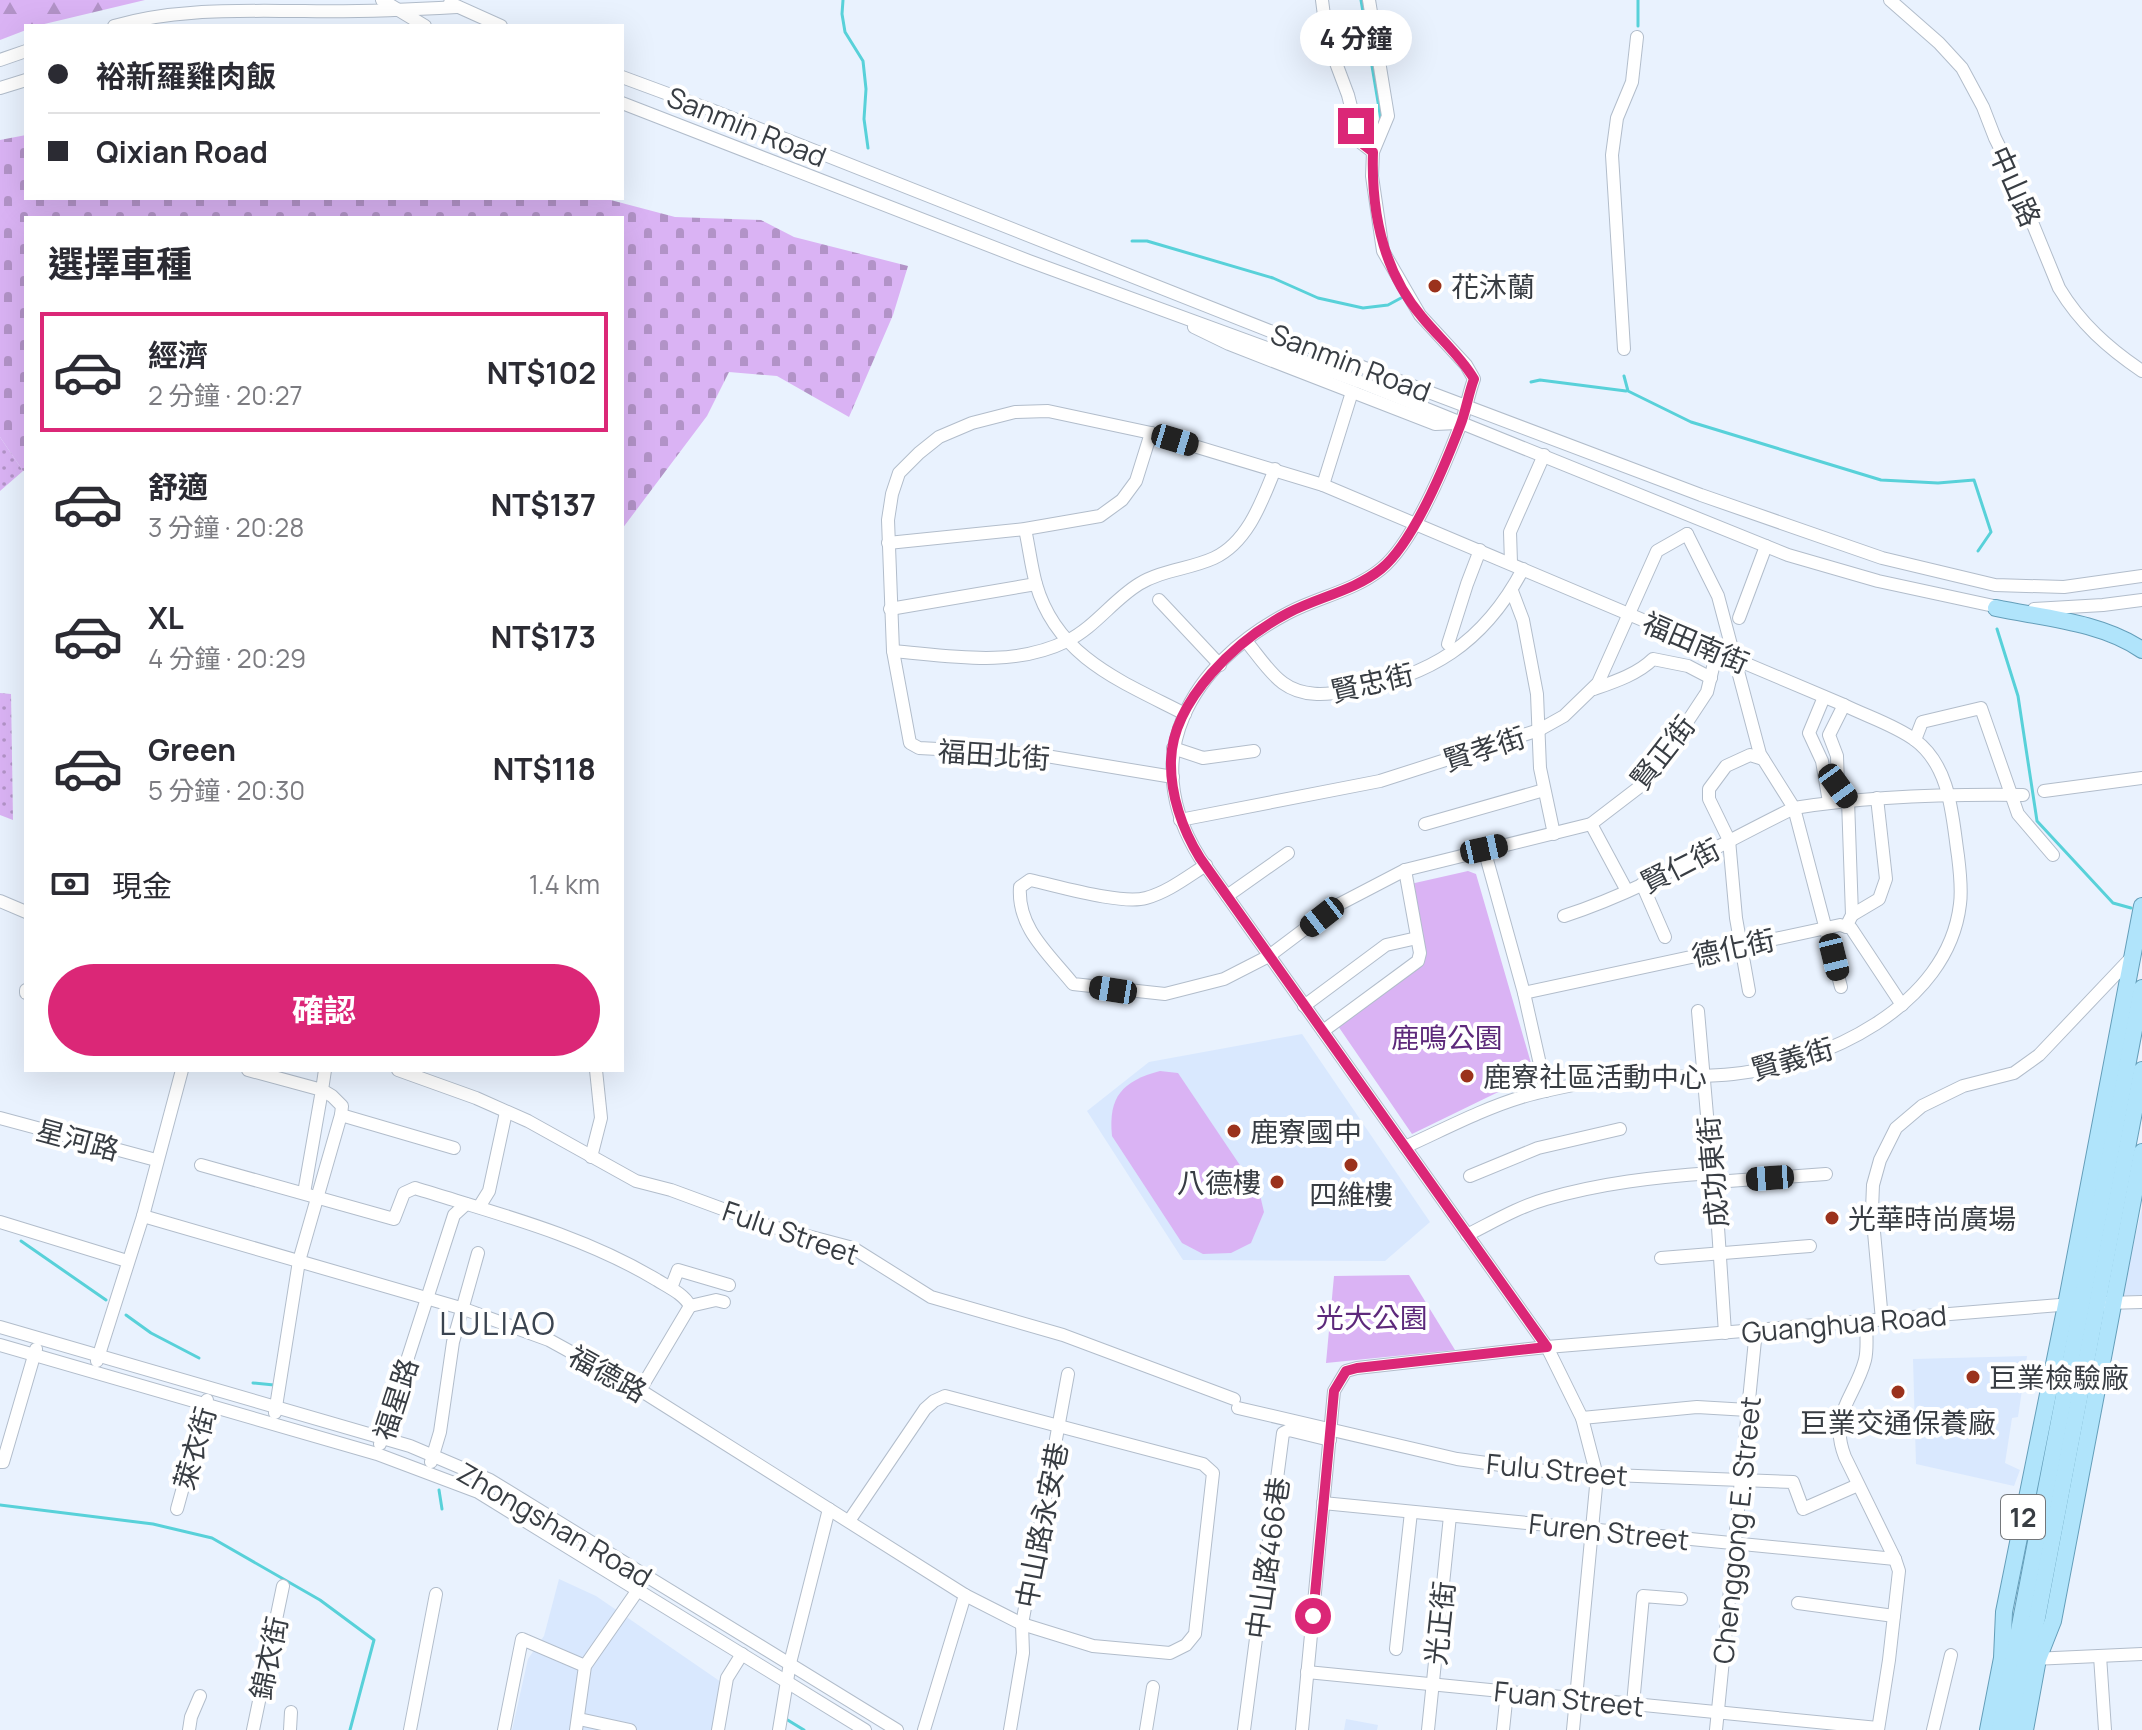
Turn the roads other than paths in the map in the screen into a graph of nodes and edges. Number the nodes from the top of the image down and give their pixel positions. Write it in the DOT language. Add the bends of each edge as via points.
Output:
graph roads {
  1 [pos="382,0"];
  2 [pos="444,0"];
  3 [pos="1322,0"];
  4 [pos="1369,0"];
  5 [pos="1890,0"];
  6 [pos="457,7"];
  7 [pos="396,11"];
  8 [pos="126,24"];
  9 [pos="421,24"];
  10 [pos="496,24"];
  11 [pos="1637,37"];
  12 [pos="24,52"];
  13 [pos="0,60"];
  14 [pos="624,78"];
  15 [pos="24,81"];
  16 [pos="0,88"];
  17 [pos="624,104"];
  18 [pos="1373,152"];
  19 [pos="1036,240"];
  20 [pos="1029,261"];
  21 [pos="1159,310"];
  22 [pos="1624,349"];
  23 [pos="2142,371"];
  24 [pos="1352,392"];
  25 [pos="1465,404"];
  26 [pos="1462,423"];
  27 [pos="1151,433"];
  28 [pos="1544,455"];
  29 [pos="1275,469"];
  30 [pos="1323,485"];
  31 [pos="1701,495"];
  32 [pos="1695,516"];
  33 [pos="1417,523"];
  34 [pos="1025,529"];
  35 [pos="1687,534"];
  36 [pos="888,543"];
  37 [pos="1766,546"];
  38 [pos="1480,550"];
  39 [pos="1517,566"];
  40 [pos="1938,571"];
  41 [pos="2142,576"];
  42 [pos="1036,584"];
  43 [pos="1512,591"];
  44 [pos="1935,594"];
  45 [pos="1159,600"];
  46 [pos="2142,600"];
  47 [pos="1996,608"];
  48 [pos="890,609"];
  49 [pos="1629,614"];
  50 [pos="1739,618"];
  51 [pos="1067,641"];
  52 [pos="1246,641"];
  53 [pos="1448,644"];
  54 [pos="2142,650"];
  55 [pos="893,651"];
  56 [pos="1717,651"];
  57 [pos="1735,659"];
  58 [pos="1220,665"];
  59 [pos="1711,678"];
  60 [pos="1591,690"];
  61 [pos="1824,697"];
  62 [pos="1844,705"];
  63 [pos="1185,714"];
  64 [pos="1539,730"];
  65 [pos="1915,740"];
  66 [pos="1173,748"];
  67 [pos="1254,751"];
  68 [pos="1763,759"];
  69 [pos="1173,777"];
  70 [pos="2142,778"];
  71 [pos="1544,790"];
  72 [pos="2044,791"];
  73 [pos="1949,794"];
  74 [pos="2017,795"];
  75 [pos="1877,798"];
  76 [pos="1848,800"];
  77 [pos="1829,802"];
  78 [pos="1794,808"];
  79 [pos="1180,820"];
  80 [pos="1425,824"];
  81 [pos="1591,824"];
  82 [pos="1554,834"];
  83 [pos="1729,840"];
  84 [pos="1484,849"];
  85 [pos="1288,853"];
  86 [pos="2053,855"];
  87 [pos="1206,865"];
  88 [pos="1405,870"];
  89 [pos="1642,884"];
  90 [pos="1627,891"];
  91 [pos="1227,896"];
  92 [pos="0,901"];
  93 [pos="2142,906"];
  94 [pos="24,911"];
  95 [pos="1564,916"];
  96 [pos="1849,921"];
  97 [pos="1826,927"];
  98 [pos="1665,937"];
  99 [pos="1417,938"];
  100 [pos="1741,945"];
  101 [pos="1269,956"];
  102 [pos="2132,957"];
  103 [pos="1841,987"];
  104 [pos="2142,988"];
  105 [pos="1749,991"];
  106 [pos="1524,993"];
  107 [pos="1902,1005"];
  108 [pos="1304,1006"];
  109 [pos="1698,1011"];
  110 [pos="1323,1031"];
  111 [pos="2142,1070"];
  112 [pos="181,1072"];
  113 [pos="255,1072"];
  114 [pos="325,1072"];
  115 [pos="403,1072"];
  116 [pos="596,1072"];
  117 [pos="1704,1077"];
  118 [pos="322,1090"];
  119 [pos="1546,1091"];
  120 [pos="506,1112"];
  121 [pos="341,1115"];
  122 [pos="0,1118"];
  123 [pos="1620,1129"];
  124 [pos="1405,1147"];
  125 [pos="454,1148"];
  126 [pos="2142,1152"];
  127 [pos="591,1157"];
  128 [pos="156,1160"];
  129 [pos="201,1165"];
  130 [pos="1826,1174"];
  131 [pos="1470,1176"];
  132 [pos="1713,1177"];
  133 [pos="304,1193"];
  134 [pos="317,1197"];
  135 [pos="473,1205"];
  136 [pos="143,1216"];
  137 [pos="0,1222"];
  138 [pos="1467,1235"];
  139 [pos="1810,1246"];
  140 [pos="478,1253"];
  141 [pos="1719,1253"];
  142 [pos="1661,1258"];
  143 [pos="127,1261"];
  144 [pos="299,1261"];
  145 [pos="729,1285"];
  146 [pos="671,1288"];
  147 [pos="428,1299"];
  148 [pos="724,1302"];
  149 [pos="2142,1302"];
  150 [pos="2090,1304"];
  151 [pos="690,1306"];
  152 [pos="464,1309"];
  153 [pos="1882,1320"];
  154 [pos="1866,1321"];
  155 [pos="0,1327"];
  156 [pos="1756,1330"];
  157 [pos="1725,1333"];
  158 [pos="39,1338"];
  159 [pos="0,1345"];
  160 [pos="1547,1347"];
  161 [pos="34,1355"];
  162 [pos="99,1356"];
  163 [pos="94,1372"];
  164 [pos="1068,1374"];
  165 [pos="211,1388"];
  166 [pos="640,1390"];
  167 [pos="206,1405"];
  168 [pos="276,1407"];
  169 [pos="1748,1410"];
  170 [pos="1582,1418"];
  171 [pos="273,1424"];
  172 [pos="1060,1425"];
  173 [pos="1330,1434"];
  174 [pos="382,1438"];
  175 [pos="377,1454"];
  176 [pos="433,1455"];
  177 [pos="1,1462"];
  178 [pos="429,1473"];
  179 [pos="1597,1476"];
  180 [pos="1741,1479"];
  181 [pos="1858,1485"];
  182 [pos="1323,1503"];
  183 [pos="177,1509"];
  184 [pos="829,1509"];
  185 [pos="1411,1512"];
  186 [pos="1450,1516"];
  187 [pos="849,1521"];
  188 [pos="1593,1530"];
  189 [pos="1735,1544"];
  190 [pos="1895,1559"];
  191 [pos="646,1577"];
  192 [pos="283,1586"];
  193 [pos="638,1591"];
  194 [pos="436,1594"];
  195 [pos="965,1595"];
  196 [pos="1681,1599"];
  197 [pos="1798,1603"];
  198 [pos="1894,1616"];
  199 [pos="2029,1617"];
  200 [pos="1022,1624"];
  201 [pos="1396,1649"];
  202 [pos="742,1654"];
  203 [pos="2142,1654"];
  204 [pos="1951,1655"];
  205 [pos="2100,1656"];
  206 [pos="2020,1658"];
  207 [pos="790,1663"];
  208 [pos="585,1666"];
  209 [pos="1307,1672"];
  210 [pos="787,1681"];
  211 [pos="1433,1684"];
  212 [pos="1153,1687"];
  213 [pos="1507,1692"];
  214 [pos="200,1696"];
  215 [pos="1576,1698"];
  216 [pos="1633,1704"];
  217 [pos="291,1712"];
  218 [pos="1718,1712"];
  219 [pos="577,1724"];
  220 [pos="783,1728"];
  221 [pos="1856,1728"];
  222 [pos="1878,1729"];
  223 [pos="189,1730"];
  224 [pos="253,1730"];
  225 [pos="290,1730"];
  226 [pos="410,1730"];
  227 [pos="504,1730"];
  228 [pos="630,1730"];
  229 [pos="718,1730"];
  230 [pos="865,1730"];
  231 [pos="897,1730"];
  232 [pos="924,1730"];
  233 [pos="1010,1730"];
  234 [pos="1146,1730"];
  235 [pos="1244,1730"];
  236 [pos="1302,1730"];
  237 [pos="1428,1730"];
  238 [pos="1503,1730"];
  239 [pos="1573,1730"];
  240 [pos="1716,1730"];
  241 [pos="1933,1730"];
  242 [pos="1988,1730"];
  243 [pos="2000,1730"];
  244 [pos="2012,1730"];
  245 [pos="2025,1730"];
  246 [pos="2105,1730"];
  1 -- 7 [label="street"];
  2 -- 6 [label="street"];
  3 -- 18 [label="street" via="1327,39 1360,142"];
  4 -- 18 [label="street" via="1388,116"];
  5 -- 23 [label="street, 中山路" via="1962,68 2073,312"];
  6 -- 7 [label="street"];
  6 -- 10 [label="street"];
  7 -- 8 [label="street" via="235,11"];
  7 -- 9 [label="street"];
  11 -- 22 [label="street" via="1632,82 1617,118 1612,155"];
  12 -- 13 [label="street"];
  14 -- 19 [label="street, Sanmin Road"];
  15 -- 16 [label="street"];
  17 -- 20 [label="street, Sanmin Road"];
  18 -- 25 [label="street" via="1383,251 1420,315 1474,379"];
  19 -- 20 [label="street"];
  19 -- 25 [label="street, Sanmin Road"];
  20 -- 21 [label="street, Sanmin Road"];
  21 -- 24 [label="street, Sanmin Road"];
  21 -- 26 [label="street, Sanmin Road"];
  24 -- 26 [label="street, Sanmin Road" via="1435,424"];
  24 -- 30 [label="street"];
  25 -- 26 [label="street"];
  25 -- 31 [label="street, Sanmin Road"];
  26 -- 28 [label="street, Sanmin Road"];
  26 -- 33 [label="street"];
  27 -- 29 [label="street, 福田北街"];
  27 -- 34 [label="street" via="1136,481 1122,500 1100,516"];
  27 -- 36 [label="street, 福田北街" via="1048,411 1015,412 972,423 939,437 899,473"];
  28 -- 32 [label="street, Sanmin Road"];
  28 -- 39 [label="street" via="1510,532"];
  29 -- 30 [label="street, 福田北街"];
  29 -- 51 [label="street" via="1241,537 1215,558 1140,584"];
  30 -- 33 [label="street, 福田北街"];
  31 -- 32 [label="street"];
  31 -- 40 [label="street, Sanmin Road" via="1882,558"];
  32 -- 35 [label="street"];
  32 -- 37 [label="street, Sanmin Road"];
  33 -- 38 [label="street, 福田南街"];
  33 -- 52 [label="street" via="1382,569 1287,613"];
  34 -- 36 [label="street"];
  34 -- 42 [label="street"];
  35 -- 49 [label="street, 賢孝街" via="1657,551"];
  35 -- 57 [label="street" via="1718,596"];
  36 -- 48 [label="street, 福田北街"];
  37 -- 44 [label="street, Sanmin Road"];
  37 -- 50 [label="street"];
  38 -- 39 [label="street, 福田南街"];
  38 -- 53 [label="street"];
  39 -- 43 [label="street, 賢忠街"];
  39 -- 49 [label="street, 福田南街"];
  40 -- 41 [label="street, Sanmin Road" via="1995,585 2064,587"];
  40 -- 44 [label="street"];
  42 -- 48 [label="street"];
  42 -- 51 [label="street"];
  43 -- 52 [label="street, 賢忠街" via="1485,624 1445,658 1401,680 1364,689 1308,694 1283,683"];
  43 -- 64 [label="street" via="1523,620"];
  44 -- 47 [label="street, Sanmin Road"];
  45 -- 58 [label="street"];
  46 -- 47 [label="street, Sanmin Road" via="2042,610"];
  47 -- 54 [label="main road" via="2097,629"];
  48 -- 55 [label="street, 福田北街"];
  49 -- 56 [label="street, 福田南街"];
  49 -- 60 [label="street, 賢孝街"];
  51 -- 55 [label="street" via="1002,658"];
  51 -- 63 [label="street" via="1113,676"];
  52 -- 58 [label="street"];
  55 -- 69 [label="street, 福田北街" via="910,743 919,748 1034,754"];
  56 -- 57 [label="street, 福田南街"];
  56 -- 59 [label="street, 賢正街"];
  57 -- 61 [label="street, 福田南街"];
  57 -- 68 [label="street"];
  58 -- 63 [label="street"];
  59 -- 60 [label="street" via="1688,666 1653,659 1617,682"];
  59 -- 81 [label="street, 賢正街" via="1672,745 1638,788"];
  60 -- 64 [label="street, 賢孝街" via="1564,716"];
  61 -- 62 [label="street, 福田南街"];
  61 -- 77 [label="street" via="1809,733 1822,761"];
  62 -- 65 [label="street, 福田南街"];
  62 -- 76 [label="street" via="1829,735 1837,756 1838,786"];
  63 -- 66 [label="street"];
  64 -- 71 [label="street"];
  64 -- 79 [label="street, 賢孝街" via="1380,781"];
  65 -- 73 [label="street, 福田南街" via="1932,759"];
  65 -- 74 [label="street" via="1922,722 1981,708"];
  66 -- 67 [label="street" via="1203,758"];
  66 -- 69 [label="street"];
  68 -- 78 [label="street"];
  68 -- 83 [label="street" via="1750,755 1726,766 1709,789"];
  69 -- 79 [label="street"];
  70 -- 72 [label="street"];
  71 -- 80 [label="street"];
  71 -- 82 [label="street"];
  73 -- 74 [label="street, 賢仁街"];
  73 -- 75 [label="street, 賢仁街"];
  73 -- 107 [label="street, 賢義街" via="1960,871 1958,920 1937,966"];
  74 -- 86 [label="street" via="2018,814"];
  75 -- 76 [label="street, 賢仁街"];
  75 -- 96 [label="street" via="1886,879 1879,899"];
  76 -- 77 [label="street, 賢仁街"];
  76 -- 96 [label="street"];
  77 -- 78 [label="street, 賢仁街"];
  78 -- 83 [label="street, 賢仁街"];
  78 -- 97 [label="street"];
  79 -- 87 [label="street"];
  81 -- 82 [label="street, 賢正街"];
  81 -- 90 [label="street"];
  82 -- 84 [label="street, 賢正街"];
  83 -- 89 [label="street, 賢仁街"];
  83 -- 100 [label="street"];
  84 -- 88 [label="street, 賢正街"];
  84 -- 106 [label="street"];
  85 -- 91 [label="street"];
  87 -- 91 [label="street"];
  87 -- 101 [label="street, 賢正街" via="1143,899 1112,898 1030,880 1020,887 1019,904 1024,923 1073,984 1165,994 1224,979"];
  88 -- 99 [label="street"];
  88 -- 101 [label="street, 賢正街" via="1334,907"];
  89 -- 90 [label="street, 賢仁街"];
  89 -- 98 [label="street"];
  90 -- 95 [label="street, 賢仁街"];
  91 -- 101 [label="street"];
  92 -- 94 [label="street"];
  93 -- 102 [label="main road"];
  96 -- 97 [label="street, 德化街"];
  96 -- 107 [label="street"];
  97 -- 100 [label="street, 德化街"];
  97 -- 103 [label="street"];
  99 -- 108 [label="street" via="1386,945"];
  99 -- 110 [label="street" via="1418,961"];
  100 -- 105 [label="street"];
  100 -- 106 [label="street, 德化街"];
  101 -- 108 [label="street"];
  102 -- 150 [label="main road" via="2070,1284"];
  102 -- 153 [label="street" via="2039,1055 2014,1073 1963,1086 1922,1106 1896,1128 1873,1185"];
  104 -- 150 [label="main road, 12"];
  106 -- 119 [label="street"];
  107 -- 117 [label="street, 賢義街" via="1816,1055"];
  108 -- 110 [label="street"];
  109 -- 117 [label="street, 成功東街"];
  110 -- 124 [label="street"];
  111 -- 150 [label="main road, 12"];
  112 -- 128 [label="street"];
  113 -- 118 [label="street"];
  114 -- 118 [label="street"];
  115 -- 120 [label="street, Fulu Street"];
  116 -- 127 [label="street" via="601,1118"];
  117 -- 119 [label="street, 賢義街" via="1610,1078"];
  117 -- 132 [label="street, 成功東街"];
  118 -- 121 [label="street" via="342,1106"];
  118 -- 133 [label="street"];
  119 -- 124 [label="street, 賢義街" via="1493,1107"];
  120 -- 127 [label="street, Fulu Street"];
  120 -- 135 [label="street, 福星路" via="489,1191"];
  121 -- 125 [label="street"];
  121 -- 134 [label="street"];
  122 -- 128 [label="street, 星河路"];
  123 -- 131 [label="street" via="1538,1148"];
  124 -- 138 [label="street"];
  126 -- 150 [label="main road, 12"];
  127 -- 173 [label="street, Fulu Street" via="636,1181 853,1248 931,1297 1063,1335"];
  128 -- 136 [label="street"];
  129 -- 133 [label="street"];
  130 -- 132 [label="street"];
  132 -- 138 [label="street" via="1631,1179 1546,1199"];
  132 -- 141 [label="street, 成功東街"];
  133 -- 134 [label="street"];
  134 -- 135 [label="street" via="394,1219 404,1193 415,1188"];
  134 -- 144 [label="street"];
  135 -- 146 [label="street" via="591,1245"];
  135 -- 147 [label="street, 福星路" via="454,1215"];
  136 -- 143 [label="street"];
  136 -- 144 [label="street, 福德路"];
  137 -- 143 [label="street"];
  138 -- 160 [label="street"];
  139 -- 141 [label="street"];
  140 -- 152 [label="street"];
  141 -- 142 [label="street"];
  141 -- 157 [label="street, 成功東街"];
  143 -- 162 [label="street"];
  144 -- 147 [label="street, 福德路"];
  144 -- 168 [label="street"];
  145 -- 146 [label="street" via="678,1270"];
  146 -- 151 [label="street"];
  147 -- 152 [label="street, 福德路"];
  147 -- 174 [label="street, 福星路"];
  148 -- 151 [label="street"];
  149 -- 150 [label="street, Guanghua Road"];
  150 -- 153 [label="street, Guanghua Road"];
  150 -- 199 [label="main road, 12"];
  150 -- 206 [label="main road, 12" via="2004,1612"];
  150 -- 206 [label="main road, 12" via="2053,1621"];
  151 -- 166 [label="street"];
  152 -- 166 [label="street, 福德路" via="549,1340"];
  152 -- 176 [label="street"];
  153 -- 154 [label="street, Guanghua Road"];
  154 -- 156 [label="street, Guanghua Road"];
  154 -- 181 [label="street" via="1865,1360 1839,1424 1840,1444"];
  155 -- 158 [label="street, Zhongshan Road"];
  156 -- 157 [label="street, Guanghua Road"];
  156 -- 169 [label="street, Chenggong E. Street"];
  157 -- 160 [label="street, Guanghua Road"];
  158 -- 161 [label="street"];
  158 -- 162 [label="street, Zhongshan Road"];
  159 -- 161 [label="street, Zhongshan Road"];
  160 -- 170 [label="street"];
  160 -- 173 [label="street, Guanghua Road" via="1346,1371 1334,1391"];
  161 -- 163 [label="street, Zhongshan Road"];
  161 -- 177 [label="street"];
  162 -- 163 [label="street"];
  162 -- 165 [label="street, Zhongshan Road"];
  163 -- 167 [label="street, Zhongshan Road"];
  164 -- 172 [label="street, 中山路永安巷"];
  165 -- 167 [label="street, 萊衣街"];
  165 -- 168 [label="street, Zhongshan Road"];
  166 -- 184 [label="street, 福德路"];
  167 -- 171 [label="street, Zhongshan Road"];
  167 -- 183 [label="street, 萊衣街"];
  168 -- 171 [label="street"];
  168 -- 174 [label="street, Zhongshan Road"];
  169 -- 170 [label="street" via="1697,1407"];
  169 -- 180 [label="street, Chenggong E. Street"];
  170 -- 179 [label="street"];
  171 -- 175 [label="street, Zhongshan Road"];
  172 -- 187 [label="street, 中山路永安巷" via="945,1396 934,1401"];
  172 -- 200 [label="street, 中山路永安巷"];
  172 -- 200 [label="street, 中山路永安巷" via="1203,1464 1213,1473 1195,1634 1170,1653 1093,1646"];
  173 -- 179 [label="street, Fulu Street" via="1457,1459"];
  173 -- 182 [label="street"];
  173 -- 235 [label="street, 中山路466巷" via="1283,1433"];
  174 -- 175 [label="street, 福星路"];
  174 -- 176 [label="street, Zhongshan Road"];
  175 -- 178 [label="street, Zhongshan Road"];
  176 -- 178 [label="street"];
  176 -- 191 [label="street, Zhongshan Road" via="490,1480"];
  178 -- 193 [label="street, Zhongshan Road" via="478,1492"];
  179 -- 180 [label="street, Fulu Street"];
  179 -- 188 [label="street"];
  180 -- 181 [label="street, Fulu Street" via="1793,1482 1803,1509"];
  180 -- 189 [label="street, Chenggong E. Street"];
  181 -- 190 [label="street"];
  182 -- 185 [label="street, Furen Street"];
  182 -- 209 [label="street"];
  184 -- 187 [label="street, 福德路"];
  184 -- 207 [label="street"];
  185 -- 186 [label="street, Furen Street"];
  185 -- 201 [label="street"];
  186 -- 188 [label="street, Furen Street"];
  186 -- 211 [label="street, 光正街"];
  187 -- 195 [label="street, 福德路"];
  188 -- 189 [label="street, Furen Street"];
  188 -- 215 [label="street"];
  189 -- 190 [label="street, Furen Street"];
  189 -- 218 [label="street, Chenggong E. Street"];
  190 -- 198 [label="street" via="1899,1571"];
  191 -- 193 [label="street"];
  191 -- 207 [label="street, Zhongshan Road"];
  192 -- 224 [label="street, 錦衣街"];
  193 -- 202 [label="street, Zhongshan Road"];
  193 -- 208 [label="street"];
  194 -- 226 [label="street"];
  195 -- 200 [label="street, 福德路"];
  195 -- 232 [label="street"];
  196 -- 216 [label="street" via="1643,1596"];
  197 -- 198 [label="street"];
  198 -- 222 [label="street"];
  199 -- 206 [label="main road, 12"];
  199 -- 206 [label="main road, 12"];
  200 -- 233 [label="street, 中山路永安巷" via="1023,1653"];
  202 -- 210 [label="street, Zhongshan Road"];
  202 -- 229 [label="street" via="727,1678"];
  203 -- 205 [label="street"];
  204 -- 241 [label="street"];
  205 -- 206 [label="street"];
  205 -- 246 [label="street"];
  206 -- 242 [label="main road, 12"];
  206 -- 243 [label="main road, 12"];
  206 -- 244 [label="main road, 12"];
  206 -- 245 [label="main road, 12"];
  207 -- 210 [label="street"];
  207 -- 231 [label="street, Zhongshan Road"];
  208 -- 219 [label="street"];
  208 -- 227 [label="street" via="522,1639"];
  209 -- 211 [label="street, Fuan Street"];
  209 -- 236 [label="street"];
  210 -- 220 [label="street"];
  210 -- 230 [label="street, Zhongshan Road"];
  211 -- 213 [label="street, Fuan Street"];
  211 -- 237 [label="street, 光正街"];
  212 -- 234 [label="street"];
  213 -- 215 [label="street, Fuan Street"];
  213 -- 238 [label="street"];
  214 -- 223 [label="street"];
  215 -- 216 [label="street, Fuan Street"];
  215 -- 239 [label="street"];
  216 -- 218 [label="street, Fuan Street"];
  217 -- 225 [label="street, 錦衣街"];
  218 -- 221 [label="street, Fuan Street"];
  218 -- 240 [label="street, Chenggong E. Street"];
  219 -- 228 [label="street"];
  221 -- 222 [label="street, Fuan Street"];
}
